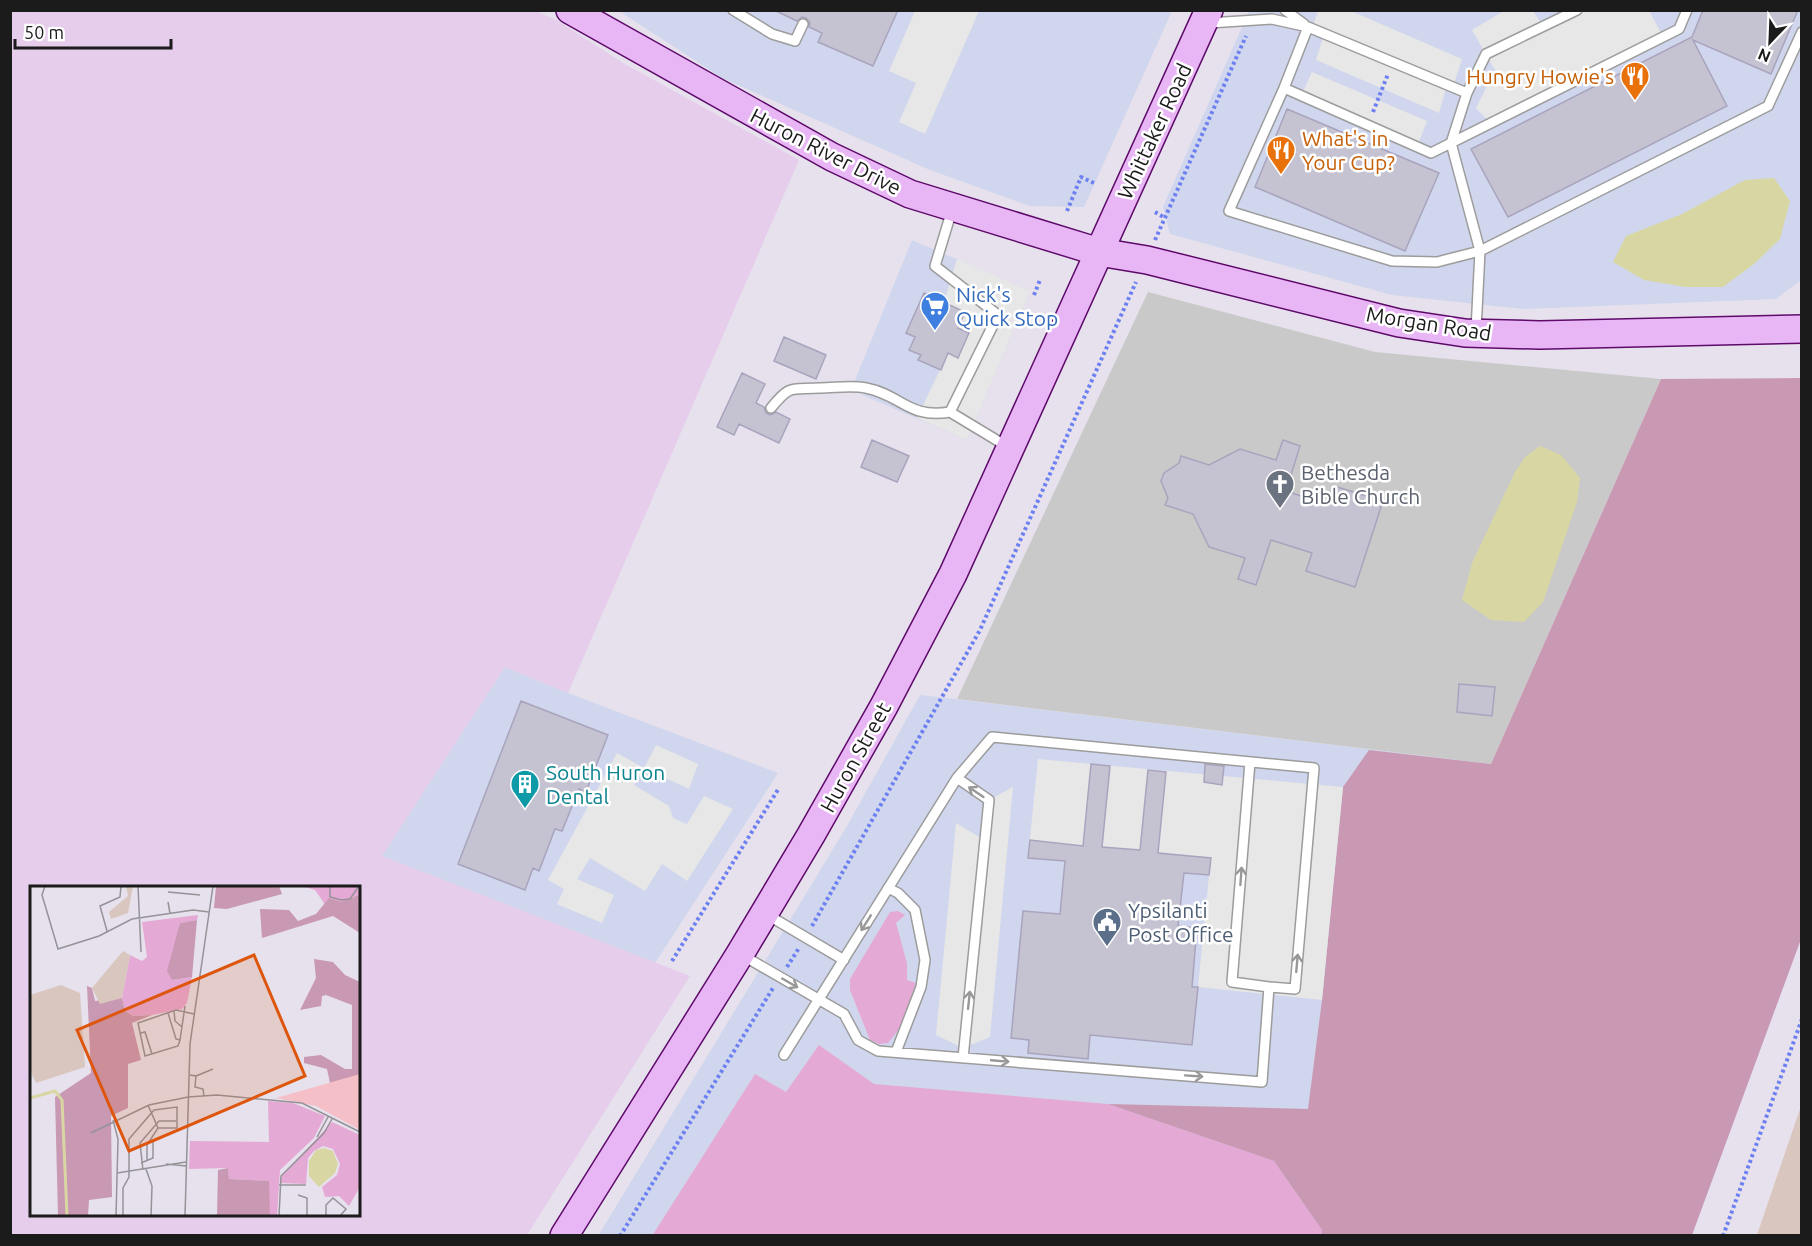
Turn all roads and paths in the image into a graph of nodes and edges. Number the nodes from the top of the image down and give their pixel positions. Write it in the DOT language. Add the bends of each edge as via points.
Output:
graph roads {
  1 [pos="570,10"];
  2 [pos="733,10"];
  3 [pos="1285,10"];
  4 [pos="1557,10"];
  5 [pos="1577,10"];
  6 [pos="1687,10"];
  7 [pos="1206,17"];
  8 [pos="1553,22"];
  9 [pos="803,24"];
  10 [pos="1308,27"];
  11 [pos="1250,28"];
  12 [pos="1802,32"];
  13 [pos="1393,62"];
  14 [pos="1284,88"];
  15 [pos="1467,93"];
  16 [pos="1368,125"];
  17 [pos="1451,143"];
  18 [pos="1094,183"];
  19 [pos="952,207"];
  20 [pos="1067,211"];
  21 [pos="1155,212"];
  22 [pos="1480,251"];
  23 [pos="1099,252"];
  24 [pos="1040,280"];
  25 [pos="1136,281"];
  26 [pos="1034,295"];
  27 [pos="1802,330"];
  28 [pos="1476,333"];
  29 [pos="771,408"];
  30 [pos="950,412"];
  31 [pos="1010,448"];
  32 [pos="1250,762"];
  33 [pos="957,778"];
  34 [pos="779,788"];
  35 [pos="888,888"];
  36 [pos="764,913"];
  37 [pos="814,921"];
  38 [pos="740,954"];
  39 [pos="793,958"];
  40 [pos="672,960"];
  41 [pos="844,960"];
  42 [pos="788,966"];
  43 [pos="1269,987"];
  44 [pos="772,991"];
  45 [pos="819,999"];
  46 [pos="1802,1019"];
  47 [pos="896,1052"];
  48 [pos="784,1055"];
  49 [pos="963,1058"];
  50 [pos="564,1236"];
  51 [pos="620,1236"];
  52 [pos="1723,1236"];
  1 -- 19 [label="main road, Huron River Drive" via="841,162 910,194"];
  2 -- 9 [label="lane" via="772,34 795,41"];
  3 -- 10 [label="lane"];
  4 -- 8 [label="lane"];
  5 -- 8 [label="lane"];
  6 -- 17 [label="lane" via="1679,29"];
  7 -- 10 [label="lane" via="1272,20"];
  7 -- 23 [label="main road, Whittaker Road"];
  8 -- 15 [label="lane" via="1486,54"];
  10 -- 13 [label="lane"];
  10 -- 14 [label="lane"];
  11 -- 21 [label="path" via="1164,220"];
  12 -- 22 [label="lane" via="1768,106"];
  13 -- 15 [label="lane"];
  13 -- 16 [label="path"];
  14 -- 16 [label="lane"];
  14 -- 22 [label="lane" via="1229,211 1392,261 1437,262"];
  15 -- 17 [label="lane"];
  16 -- 17 [label="lane" via="1431,153"];
  17 -- 22 [label="lane"];
  18 -- 20 [label="path" via="1081,177"];
  19 -- 23 [label="main road, Huron River Drive"];
  19 -- 30 [label="lane" via="935,266 998,315"];
  22 -- 28 [label="lane"];
  23 -- 28 [label="main road, Morgan Road" via="1147,260 1400,323"];
  23 -- 31 [label="main road, Huron Street"];
  24 -- 26 [label="path"];
  25 -- 37 [label="path" via="980,630"];
  27 -- 28 [label="main road, Morgan Road"];
  29 -- 30 [label="lane" via="781,395 795,387 848,386 887,395 919,413"];
  30 -- 31 [label="lane"];
  31 -- 36 [label="main road, Huron Street" via="953,574 884,706"];
  32 -- 33 [label="lane" via="992,737"];
  43 -- 32 [label="lane, one-way" via="1232,982"];
  43 -- 32 [label="lane, one-way" via="1295,989 1314,768"];
  33 -- 35 [label="lane"];
  49 -- 33 [label="lane, one-way" via="989,800"];
  34 -- 40 [label="path"];
  35 -- 41 [label="lane, one-way"];
  35 -- 47 [label="lane" via="915,910 925,960 921,987"];
  36 -- 38 [label="main road, Huron Street"];
  36 -- 41 [label="lane"];
  38 -- 45 [label="lane, one-way"];
  38 -- 50 [label="main road, Huron Street"];
  39 -- 42 [label="path"];
  41 -- 45 [label="lane"];
  49 -- 43 [label="lane, one-way" via="1262,1082"];
  44 -- 51 [label="path"];
  45 -- 47 [label="lane" via="844,1014 858,1040 878,1052"];
  45 -- 48 [label="lane"];
  46 -- 52 [label="path"];
  47 -- 49 [label="lane"];
}
